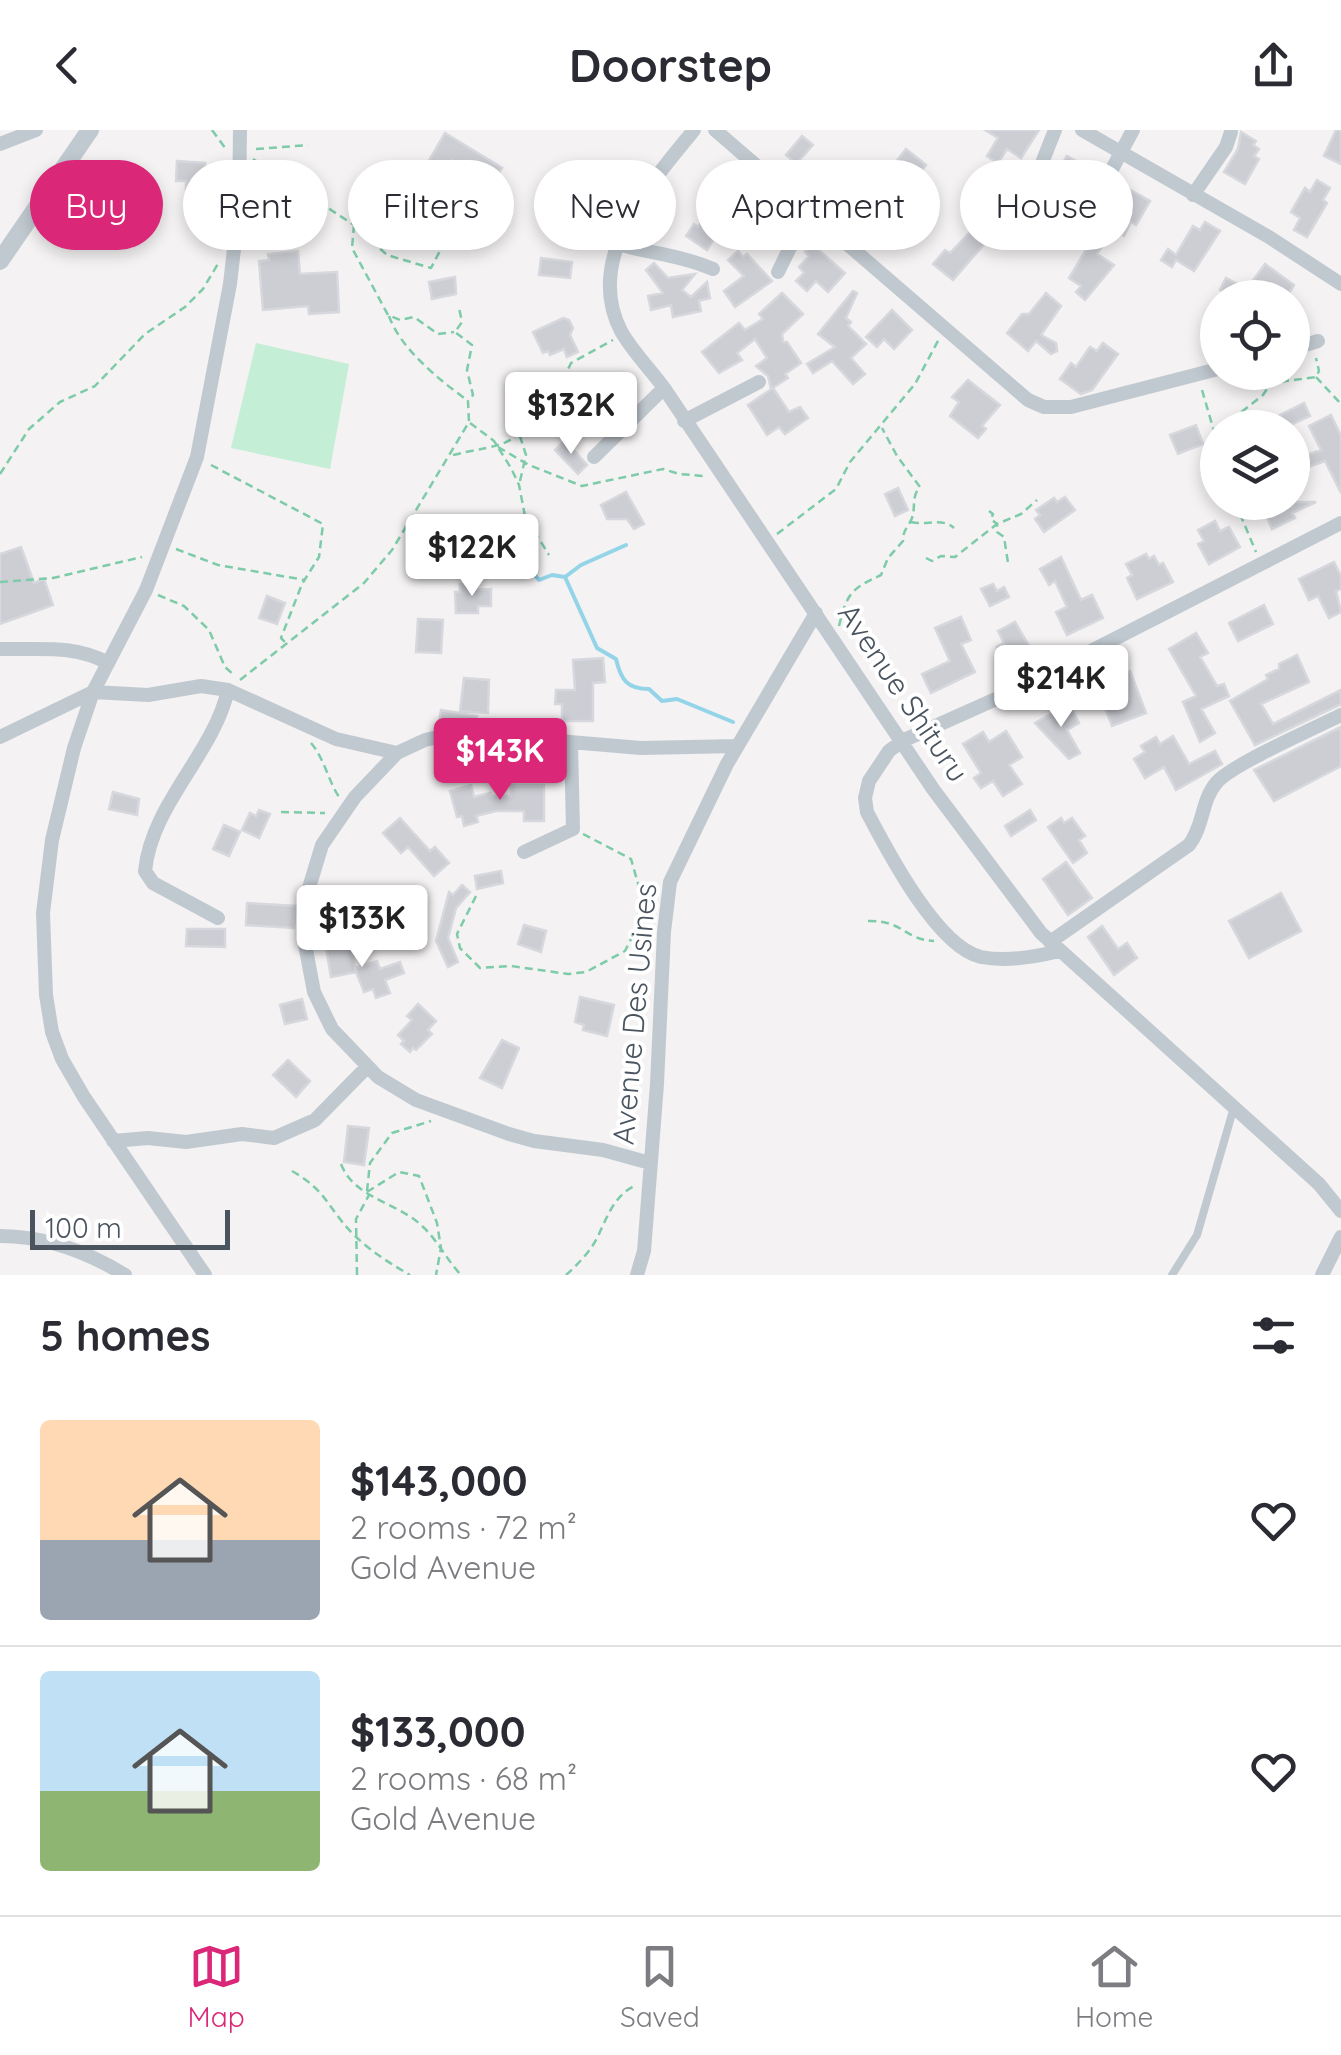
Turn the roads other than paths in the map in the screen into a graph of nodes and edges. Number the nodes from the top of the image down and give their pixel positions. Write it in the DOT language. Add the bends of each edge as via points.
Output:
graph roads {
  1 [pos="36,130"];
  2 [pos="90,130"];
  3 [pos="240,130"];
  4 [pos="694,130"];
  5 [pos="716,130"];
  6 [pos="1055,130"];
  7 [pos="1082,130"];
  8 [pos="1133,130"];
  9 [pos="1231,132"];
  10 [pos="0,144"];
  11 [pos="1120,152"];
  12 [pos="671,160"];
  13 [pos="750,160"];
  14 [pos="1043,160"];
  15 [pos="1116,160"];
  16 [pos="1193,195"];
  17 [pos="616,250"];
  18 [pos="637,250"];
  19 [pos="789,250"];
  20 [pos="853,250"];
  21 [pos="0,261"];
  22 [pos="712,269"];
  23 [pos="778,272"];
  24 [pos="1341,284"];
  25 [pos="1318,341"];
  26 [pos="1310,344"];
  27 [pos="1200,373"];
  28 [pos="759,382"];
  29 [pos="664,388"];
  30 [pos="684,421"];
  31 [pos="594,457"];
  32 [pos="1341,523"];
  33 [pos="816,614"];
  34 [pos="0,649"];
  35 [pos="108,663"];
  36 [pos="228,690"];
  37 [pos="93,692"];
  38 [pos="1341,715"];
  39 [pos="0,737"];
  40 [pos="902,741"];
  41 [pos="571,743"];
  42 [pos="737,746"];
  43 [pos="396,753"];
  44 [pos="524,852"];
  45 [pos="218,918"];
  46 [pos="1054,947"];
  47 [pos="366,1068"];
  48 [pos="1234,1107"];
  49 [pos="113,1141"];
  50 [pos="649,1171"];
  51 [pos="1341,1211"];
  52 [pos="0,1236"];
  53 [pos="1341,1237"];
  54 [pos="125,1275"];
  55 [pos="205,1275"];
  56 [pos="637,1275"];
  57 [pos="1172,1275"];
  58 [pos="1322,1275"];
  1 -- 10 [label="street"];
  2 -- 21 [label="street"];
  3 -- 35 [label="street" via="230,284 197,457 146,590"];
  4 -- 12 [label="street, Avenue Shituru"];
  5 -- 13 [label="street"];
  6 -- 14 [label="street"];
  7 -- 11 [label="street"];
  8 -- 11 [label="street"];
  9 -- 16 [label="street"];
  11 -- 15 [label="street"];
  11 -- 16 [label="street"];
  16 -- 24 [label="street"];
  17 -- 29 [label="street, Avenue Shituru" via="608,276 615,317"];
  18 -- 22 [label="street" via="682,256"];
  19 -- 23 [label="street"];
  20 -- 27 [label="street" via="1014,390 1044,407"];
  25 -- 26 [label="street"];
  28 -- 30 [label="street"];
  29 -- 30 [label="street, Avenue Shituru"];
  29 -- 31 [label="street"];
  30 -- 33 [label="street, Avenue Shituru"];
  32 -- 40 [label="street"];
  33 -- 40 [label="street, Avenue Shituru"];
  33 -- 42 [label="street, Avenue Des Usines"];
  34 -- 35 [label="street" via="62,648"];
  35 -- 37 [label="street"];
  36 -- 37 [label="street"];
  36 -- 43 [label="street" via="336,739"];
  36 -- 45 [label="street" via="164,814 144,871 153,883"];
  37 -- 39 [label="street"];
  37 -- 49 [label="street" via="58,806 43,948 52,1032"];
  38 -- 46 [label="street" via="1220,778 1189,845"];
  40 -- 46 [label="street, Avenue Shituru" via="975,849"];
  40 -- 46 [label="street" via="870,781 867,812 928,914 979,957 1020,958"];
  41 -- 42 [label="street"];
  41 -- 43 [label="street" via="438,737"];
  41 -- 44 [label="street" via="574,829"];
  42 -- 50 [label="street, Avenue Des Usines" via="670,882"];
  43 -- 47 [label="street" via="344,808 322,846 308,891 304,939 314,992 338,1037"];
  46 -- 48 [label="street, Avenue Shituru"];
  47 -- 49 [label="street" via="314,1120 274,1138"];
  47 -- 50 [label="street" via="394,1089 450,1111 534,1141 603,1150"];
  48 -- 51 [label="street, Avenue Shituru"];
  48 -- 57 [label="lane" via="1197,1235"];
  49 -- 55 [label="street"];
  50 -- 56 [label="street, Avenue Des Usines"];
  52 -- 54 [label="street" via="63,1245"];
  53 -- 58 [label="street"];
}
